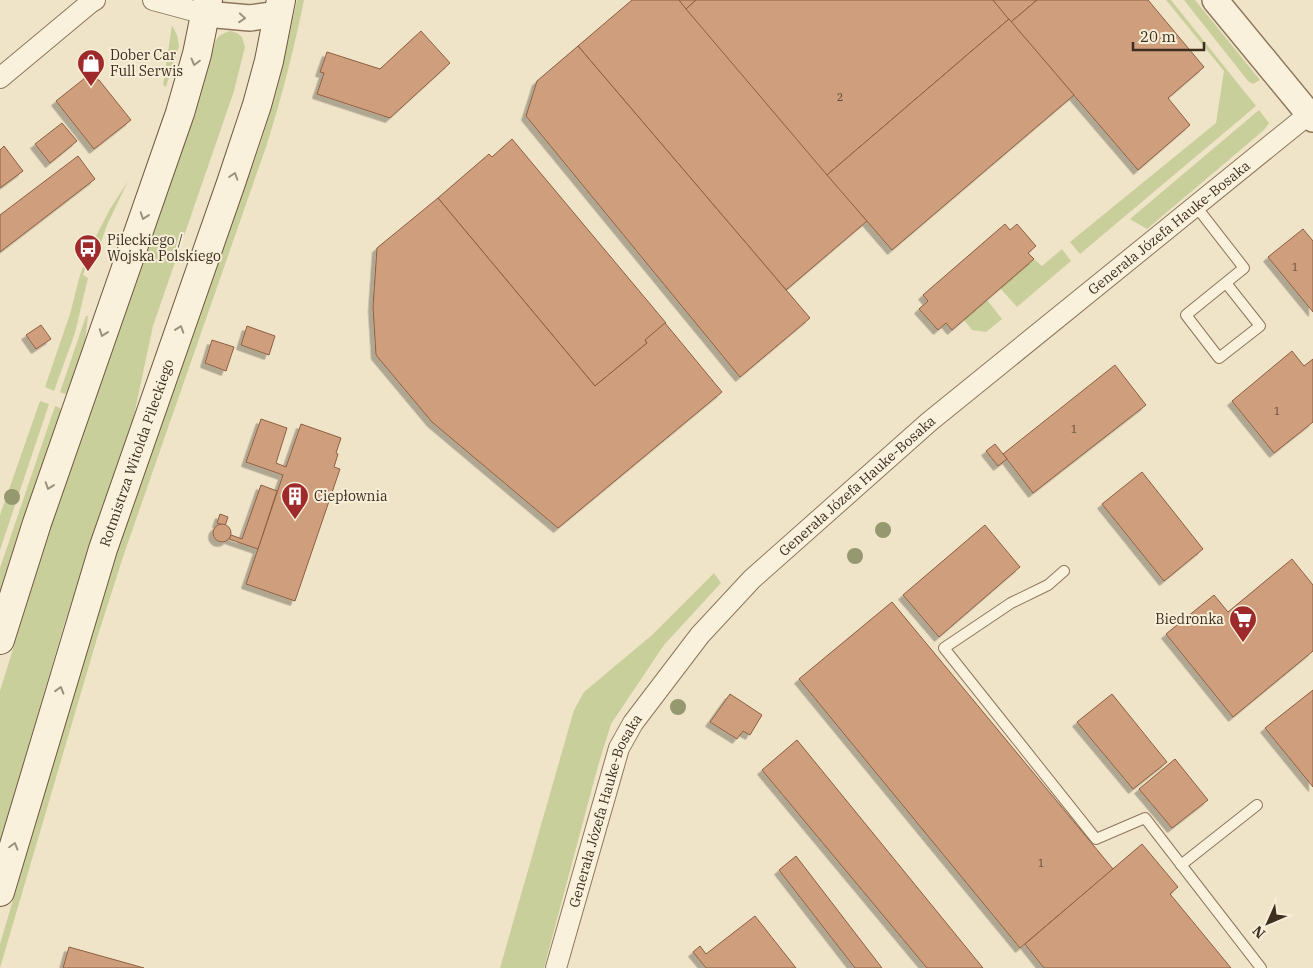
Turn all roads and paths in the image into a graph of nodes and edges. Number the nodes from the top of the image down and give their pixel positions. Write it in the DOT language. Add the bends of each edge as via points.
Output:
graph roads {
  1 [pos="95,0"];
  2 [pos="153,0"];
  3 [pos="1215,0"];
  4 [pos="273,5"];
  5 [pos="206,7"];
  6 [pos="0,78"];
  7 [pos="1311,116"];
  8 [pos="1195,206"];
  9 [pos="1226,282"];
  10 [pos="1064,570"];
  11 [pos="0,640"];
  12 [pos="1257,805"];
  13 [pos="1181,865"];
  14 [pos="0,892"];
  15 [pos="556,968"];
  16 [pos="1262,968"];
  1 -- 6 [label="street"];
  2 -- 5 [label="street"];
  3 -- 7 [label="street"];
  5 -- 4 [label="street, one-way" via="250,18"];
  14 -- 4 [label="main road, Rotmistrza Witolda Pileckiego, one-way" via="103,549 257,106 269,61"];
  5 -- 11 [label="main road, one-way" via="180,113 40,514"];
  7 -- 8 [label="street, Generała Józefa Hauke-Bosaka"];
  8 -- 9 [label="lane" via="1244,268"];
  8 -- 15 [label="street, Generała Józefa Hauke-Bosaka" via="929,422 752,579 700,635 633,723 619,748"];
  9 -- 9 [label="lane" via="1186,315 1219,358 1260,326"];
  10 -- 13 [label="lane" via="1048,585 1011,603 944,648 1096,839 1145,818"];
  12 -- 13 [label="lane"];
  13 -- 16 [label="lane"];
}
